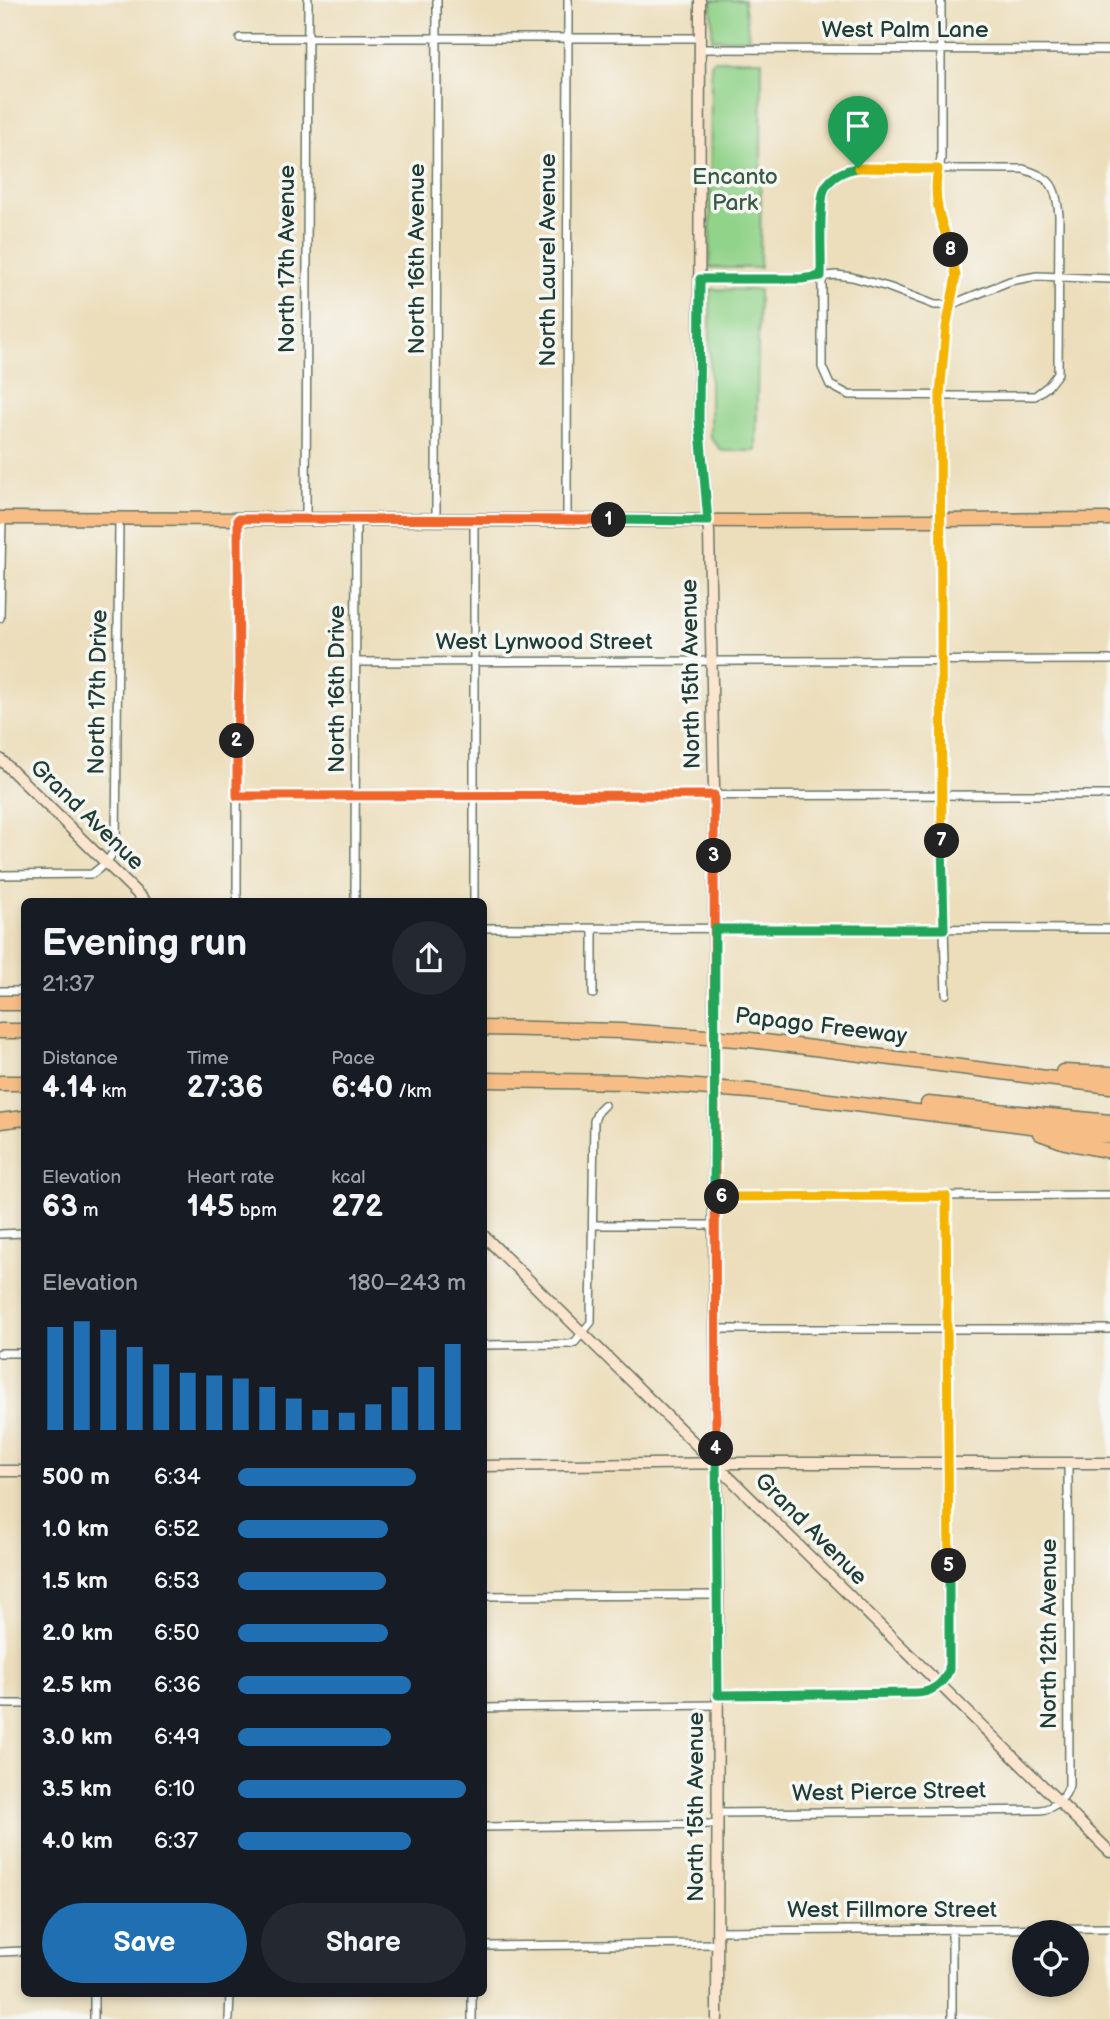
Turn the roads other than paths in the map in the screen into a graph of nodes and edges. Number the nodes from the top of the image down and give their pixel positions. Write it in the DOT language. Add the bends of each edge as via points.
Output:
graph roads {
  1 [pos="307,0"];
  2 [pos="437,0"];
  3 [pos="568,0"];
  4 [pos="701,0"];
  5 [pos="941,0"];
  6 [pos="240,38"];
  7 [pos="308,38"];
  8 [pos="437,38"];
  9 [pos="568,38"];
  10 [pos="700,44"];
  11 [pos="941,50"];
  12 [pos="1110,50"];
  13 [pos="938,169"];
  14 [pos="821,276"];
  15 [pos="1059,277"];
  16 [pos="700,279"];
  17 [pos="1110,279"];
  18 [pos="950,305"];
  19 [pos="940,395"];
  20 [pos="1,518"];
  21 [pos="119,519"];
  22 [pos="238,519"];
  23 [pos="306,519"];
  24 [pos="356,519"];
  25 [pos="436,519"];
  26 [pos="474,519"];
  27 [pos="940,519"];
  28 [pos="1110,519"];
  29 [pos="567,520"];
  30 [pos="708,521"];
  31 [pos="0,618"];
  32 [pos="943,659"];
  33 [pos="1110,660"];
  34 [pos="712,661"];
  35 [pos="356,662"];
  36 [pos="474,662"];
  37 [pos="0,759"];
  38 [pos="714,795"];
  39 [pos="1110,795"];
  40 [pos="237,796"];
  41 [pos="355,796"];
  42 [pos="474,796"];
  43 [pos="942,796"];
  44 [pos="106,863"];
  45 [pos="0,875"];
  46 [pos="142,898"];
  47 [pos="237,898"];
  48 [pos="355,898"];
  49 [pos="474,898"];
  50 [pos="487,929"];
  51 [pos="593,929"];
  52 [pos="715,929"];
  53 [pos="944,929"];
  54 [pos="1110,929"];
  55 [pos="0,991"];
  56 [pos="21,991"];
  57 [pos="593,994"];
  58 [pos="946,994"];
  59 [pos="0,1003"];
  60 [pos="21,1003"];
  61 [pos="487,1028"];
  62 [pos="0,1031"];
  63 [pos="21,1031"];
  64 [pos="988,1069"];
  65 [pos="1110,1074"];
  66 [pos="487,1080"];
  67 [pos="0,1083"];
  68 [pos="21,1083"];
  69 [pos="1110,1086"];
  70 [pos="829,1099"];
  71 [pos="604,1105"];
  72 [pos="21,1118"];
  73 [pos="0,1121"];
  74 [pos="1110,1122"];
  75 [pos="1018,1124"];
  76 [pos="1110,1136"];
  77 [pos="1110,1151"];
  78 [pos="1110,1195"];
  79 [pos="946,1196"];
  80 [pos="714,1197"];
  81 [pos="594,1225"];
  82 [pos="714,1225"];
  83 [pos="21,1233"];
  84 [pos="0,1234"];
  85 [pos="487,1239"];
  86 [pos="716,1329"];
  87 [pos="947,1329"];
  88 [pos="1110,1329"];
  89 [pos="583,1333"];
  90 [pos="487,1345"];
  91 [pos="0,1353"];
  92 [pos="21,1353"];
  93 [pos="948,1462"];
  94 [pos="1110,1462"];
  95 [pos="1068,1463"];
  96 [pos="716,1464"];
  97 [pos="487,1466"];
  98 [pos="0,1471"];
  99 [pos="21,1471"];
  100 [pos="718,1595"];
  101 [pos="487,1596"];
  102 [pos="939,1684"];
  103 [pos="718,1700"];
  104 [pos="4,1704"];
  105 [pos="21,1704"];
  106 [pos="487,1708"];
  107 [pos="1059,1802"];
  108 [pos="717,1819"];
  109 [pos="487,1827"];
  110 [pos="1110,1852"];
  111 [pos="1110,1928"];
  112 [pos="952,1929"];
  113 [pos="717,1931"];
  114 [pos="717,1944"];
  115 [pos="487,1946"];
  116 [pos="21,1951"];
  117 [pos="0,1952"];
  118 [pos="94,1997"];
  119 [pos="230,1997"];
  120 [pos="471,1997"];
  121 [pos="94,2019"];
  122 [pos="229,2019"];
  123 [pos="472,2019"];
  124 [pos="717,2019"];
  125 [pos="952,2019"];
  1 -- 7 [label="street, North 17th Avenue"];
  2 -- 8 [label="street, North 16th Avenue"];
  3 -- 9 [label="street, North Laurel Avenue"];
  4 -- 10 [label="street, North 15th Avenue"];
  5 -- 11 [label="street"];
  6 -- 7 [label="street, West Palm Lane"];
  7 -- 8 [label="street, West Palm Lane"];
  7 -- 23 [label="street, North 17th Avenue"];
  8 -- 9 [label="street, West Palm Lane"];
  8 -- 25 [label="street, North 16th Avenue"];
  9 -- 10 [label="street, West Palm Lane"];
  9 -- 29 [label="street, North Laurel Avenue"];
  10 -- 11 [label="street, West Palm Lane"];
  10 -- 16 [label="street, North 15th Avenue"];
  11 -- 12 [label="street, West Palm Lane"];
  11 -- 13 [label="street"];
  13 -- 14 [label="street" via="858,168 835,177 824,189"];
  13 -- 15 [label="street" via="1023,169 1051,182 1058,196"];
  13 -- 18 [label="street" via="939,218 956,276"];
  14 -- 16 [label="street"];
  14 -- 18 [label="street" via="852,277 935,305"];
  14 -- 19 [label="street" via="822,367 830,385 849,395"];
  15 -- 17 [label="street"];
  15 -- 18 [label="street" via="1010,281"];
  15 -- 19 [label="street" via="1058,373 1048,386 1035,396"];
  16 -- 30 [label="street, North 15th Avenue" via="699,419"];
  18 -- 19 [label="street"];
  19 -- 27 [label="street"];
  20 -- 21 [label="main road"];
  20 -- 31 [label="street"];
  21 -- 22 [label="main road"];
  21 -- 44 [label="street, North 17th Drive" via="116,848"];
  22 -- 23 [label="main road"];
  22 -- 40 [label="street"];
  23 -- 24 [label="main road"];
  24 -- 25 [label="main road"];
  24 -- 35 [label="street, North 16th Drive"];
  25 -- 26 [label="main road"];
  26 -- 29 [label="main road"];
  26 -- 36 [label="street"];
  27 -- 28 [label="main road"];
  27 -- 30 [label="main road"];
  27 -- 32 [label="street"];
  29 -- 30 [label="main road"];
  30 -- 34 [label="street, North 15th Avenue"];
  32 -- 33 [label="street, West Lynwood Street"];
  32 -- 34 [label="street, West Lynwood Street"];
  32 -- 43 [label="street"];
  34 -- 36 [label="street, West Lynwood Street"];
  34 -- 38 [label="street, North 15th Avenue"];
  35 -- 36 [label="street, West Lynwood Street"];
  35 -- 41 [label="street, North 16th Drive"];
  36 -- 42 [label="street"];
  37 -- 44 [label="street, Grand Avenue"];
  38 -- 42 [label="street"];
  38 -- 43 [label="street"];
  38 -- 52 [label="street, North 15th Avenue"];
  39 -- 43 [label="street"];
  40 -- 41 [label="street"];
  40 -- 47 [label="street"];
  41 -- 42 [label="street"];
  41 -- 48 [label="street, North 16th Drive"];
  42 -- 49 [label="street"];
  43 -- 53 [label="street"];
  44 -- 45 [label="street" via="92,874"];
  44 -- 46 [label="street, Grand Avenue"];
  50 -- 51 [label="street"];
  51 -- 52 [label="street"];
  51 -- 57 [label="street"];
  52 -- 53 [label="street"];
  52 -- 80 [label="street, North 15th Avenue"];
  53 -- 54 [label="street"];
  53 -- 58 [label="street"];
  55 -- 56 [label="street"];
  59 -- 60 [label="highway"];
  61 -- 64 [label="highway, Papago Freeway, bridge" via="750,1040"];
  62 -- 63 [label="highway"];
  64 -- 65 [label="highway"];
  64 -- 69 [label="highway, Papago Freeway"];
  66 -- 70 [label="highway, bridge" via="618,1082"];
  67 -- 68 [label="highway"];
  70 -- 74 [label="highway" via="956,1105"];
  70 -- 75 [label="highway"];
  71 -- 81 [label="street" via="594,1121"];
  72 -- 73 [label="highway"];
  75 -- 76 [label="highway"];
  75 -- 77 [label="highway" via="1065,1142"];
  78 -- 79 [label="street"];
  79 -- 80 [label="street"];
  79 -- 87 [label="street"];
  80 -- 82 [label="street, North 15th Avenue"];
  81 -- 82 [label="street"];
  81 -- 89 [label="street" via="593,1318"];
  82 -- 86 [label="street, North 15th Avenue"];
  83 -- 84 [label="street"];
  85 -- 89 [label="street, Grand Avenue"];
  86 -- 87 [label="street"];
  86 -- 96 [label="street, North 15th Avenue"];
  87 -- 88 [label="street"];
  87 -- 93 [label="street"];
  89 -- 90 [label="street" via="570,1344"];
  89 -- 96 [label="street, Grand Avenue"];
  91 -- 92 [label="street"];
  93 -- 95 [label="street"];
  93 -- 96 [label="street"];
  93 -- 102 [label="street" via="949,1670"];
  94 -- 95 [label="street"];
  95 -- 107 [label="street, North 12th Avenue" via="1069,1785"];
  96 -- 97 [label="street"];
  96 -- 100 [label="street, North 15th Avenue"];
  96 -- 102 [label="street, Grand Avenue"];
  98 -- 99 [label="street"];
  100 -- 101 [label="street"];
  100 -- 103 [label="street, North 15th Avenue"];
  102 -- 103 [label="street" via="924,1693"];
  102 -- 107 [label="street, Grand Avenue"];
  103 -- 106 [label="street"];
  103 -- 108 [label="street, North 15th Avenue"];
  104 -- 105 [label="street"];
  107 -- 108 [label="street, West Pierce Street" via="1046,1810"];
  107 -- 110 [label="street, Grand Avenue"];
  108 -- 109 [label="street, West Pierce Street"];
  108 -- 113 [label="street, North 15th Avenue"];
  111 -- 112 [label="street, West Fillmore Street"];
  112 -- 113 [label="street, West Fillmore Street"];
  112 -- 125 [label="street"];
  113 -- 114 [label="street, North 15th Avenue"];
  114 -- 115 [label="street"];
  114 -- 124 [label="street, North 15th Avenue"];
  116 -- 117 [label="street"];
  118 -- 121 [label="street"];
  119 -- 122 [label="street"];
  120 -- 123 [label="street"];
}
